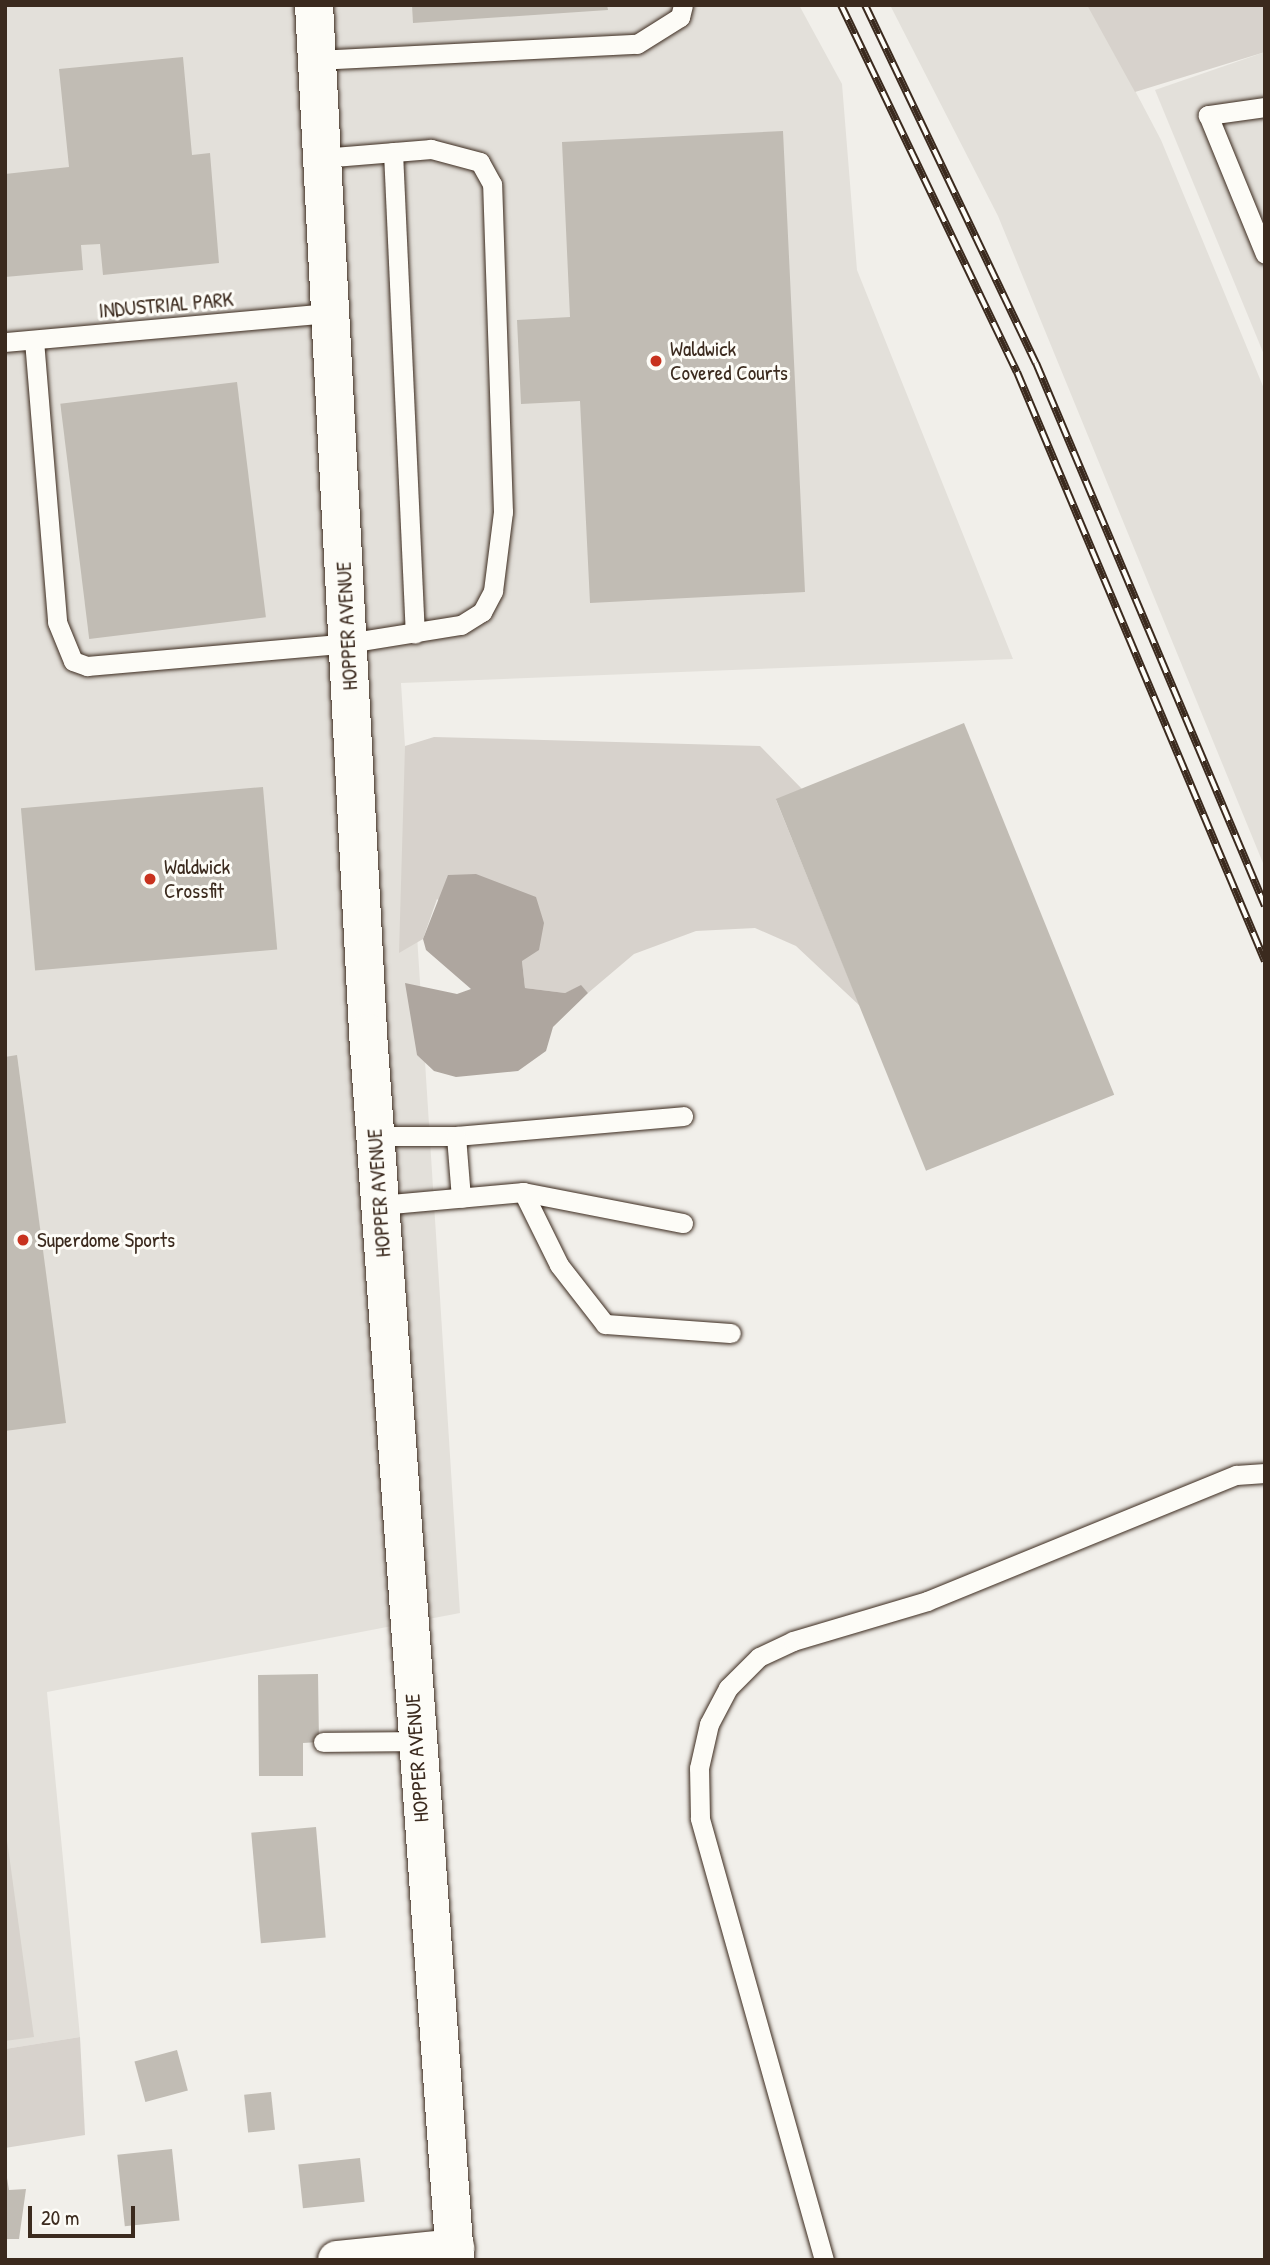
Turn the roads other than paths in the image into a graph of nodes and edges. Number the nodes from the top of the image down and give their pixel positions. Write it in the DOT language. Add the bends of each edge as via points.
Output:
graph roads {
  1 [pos="314,5"];
  2 [pos="683,5"];
  3 [pos="317,60"];
  4 [pos="1265,107"];
  5 [pos="320,141"];
  6 [pos="393,152"];
  7 [pos="1265,254"];
  8 [pos="331,313"];
  9 [pos="34,340"];
  10 [pos="5,342"];
  11 [pos="415,633"];
  12 [pos="348,643"];
  13 [pos="683,1116"];
  14 [pos="375,1136"];
  15 [pos="456,1136"];
  16 [pos="523,1192"];
  17 [pos="461,1198"];
  18 [pos="380,1205"];
  19 [pos="683,1223"];
  20 [pos="732,1333"];
  21 [pos="1265,1473"];
  22 [pos="416,1741"];
  23 [pos="323,1742"];
  24 [pos="455,2254"];
  25 [pos="337,2260"];
  26 [pos="824,2260"];
  1 -- 3 [label="street, HOPPER AVENUE"];
  2 -- 3 [label="lane" via="680,17 637,44"];
  3 -- 5 [label="street, HOPPER AVENUE"];
  4 -- 7 [label="lane" via="1208,115"];
  5 -- 6 [label="lane"];
  5 -- 8 [label="street, HOPPER AVENUE"];
  6 -- 11 [label="lane"];
  6 -- 11 [label="lane" via="431,149 480,162 492,184 503,512 493,591 482,612 461,625"];
  8 -- 9 [label="lane, INDUSTRIAL PARK"];
  8 -- 12 [label="street, HOPPER AVENUE"];
  9 -- 10 [label="lane, INDUSTRIAL PARK"];
  9 -- 12 [label="lane" via="57,622 73,660 87,666"];
  11 -- 12 [label="lane"];
  12 -- 14 [label="street, HOPPER AVENUE"];
  13 -- 15 [label="lane"];
  14 -- 15 [label="lane"];
  14 -- 18 [label="street, HOPPER AVENUE"];
  15 -- 17 [label="lane"];
  16 -- 17 [label="lane"];
  16 -- 19 [label="lane"];
  16 -- 20 [label="lane" via="559,1265 605,1324"];
  17 -- 18 [label="lane"];
  18 -- 22 [label="street, HOPPER AVENUE"];
  21 -- 26 [label="lane" via="1236,1475 927,1601 793,1641 759,1657 728,1688 702,1757 700,1818"];
  22 -- 23 [label="lane"];
  22 -- 24 [label="street, HOPPER AVENUE"];
  24 -- 25 [label="street"];
}
